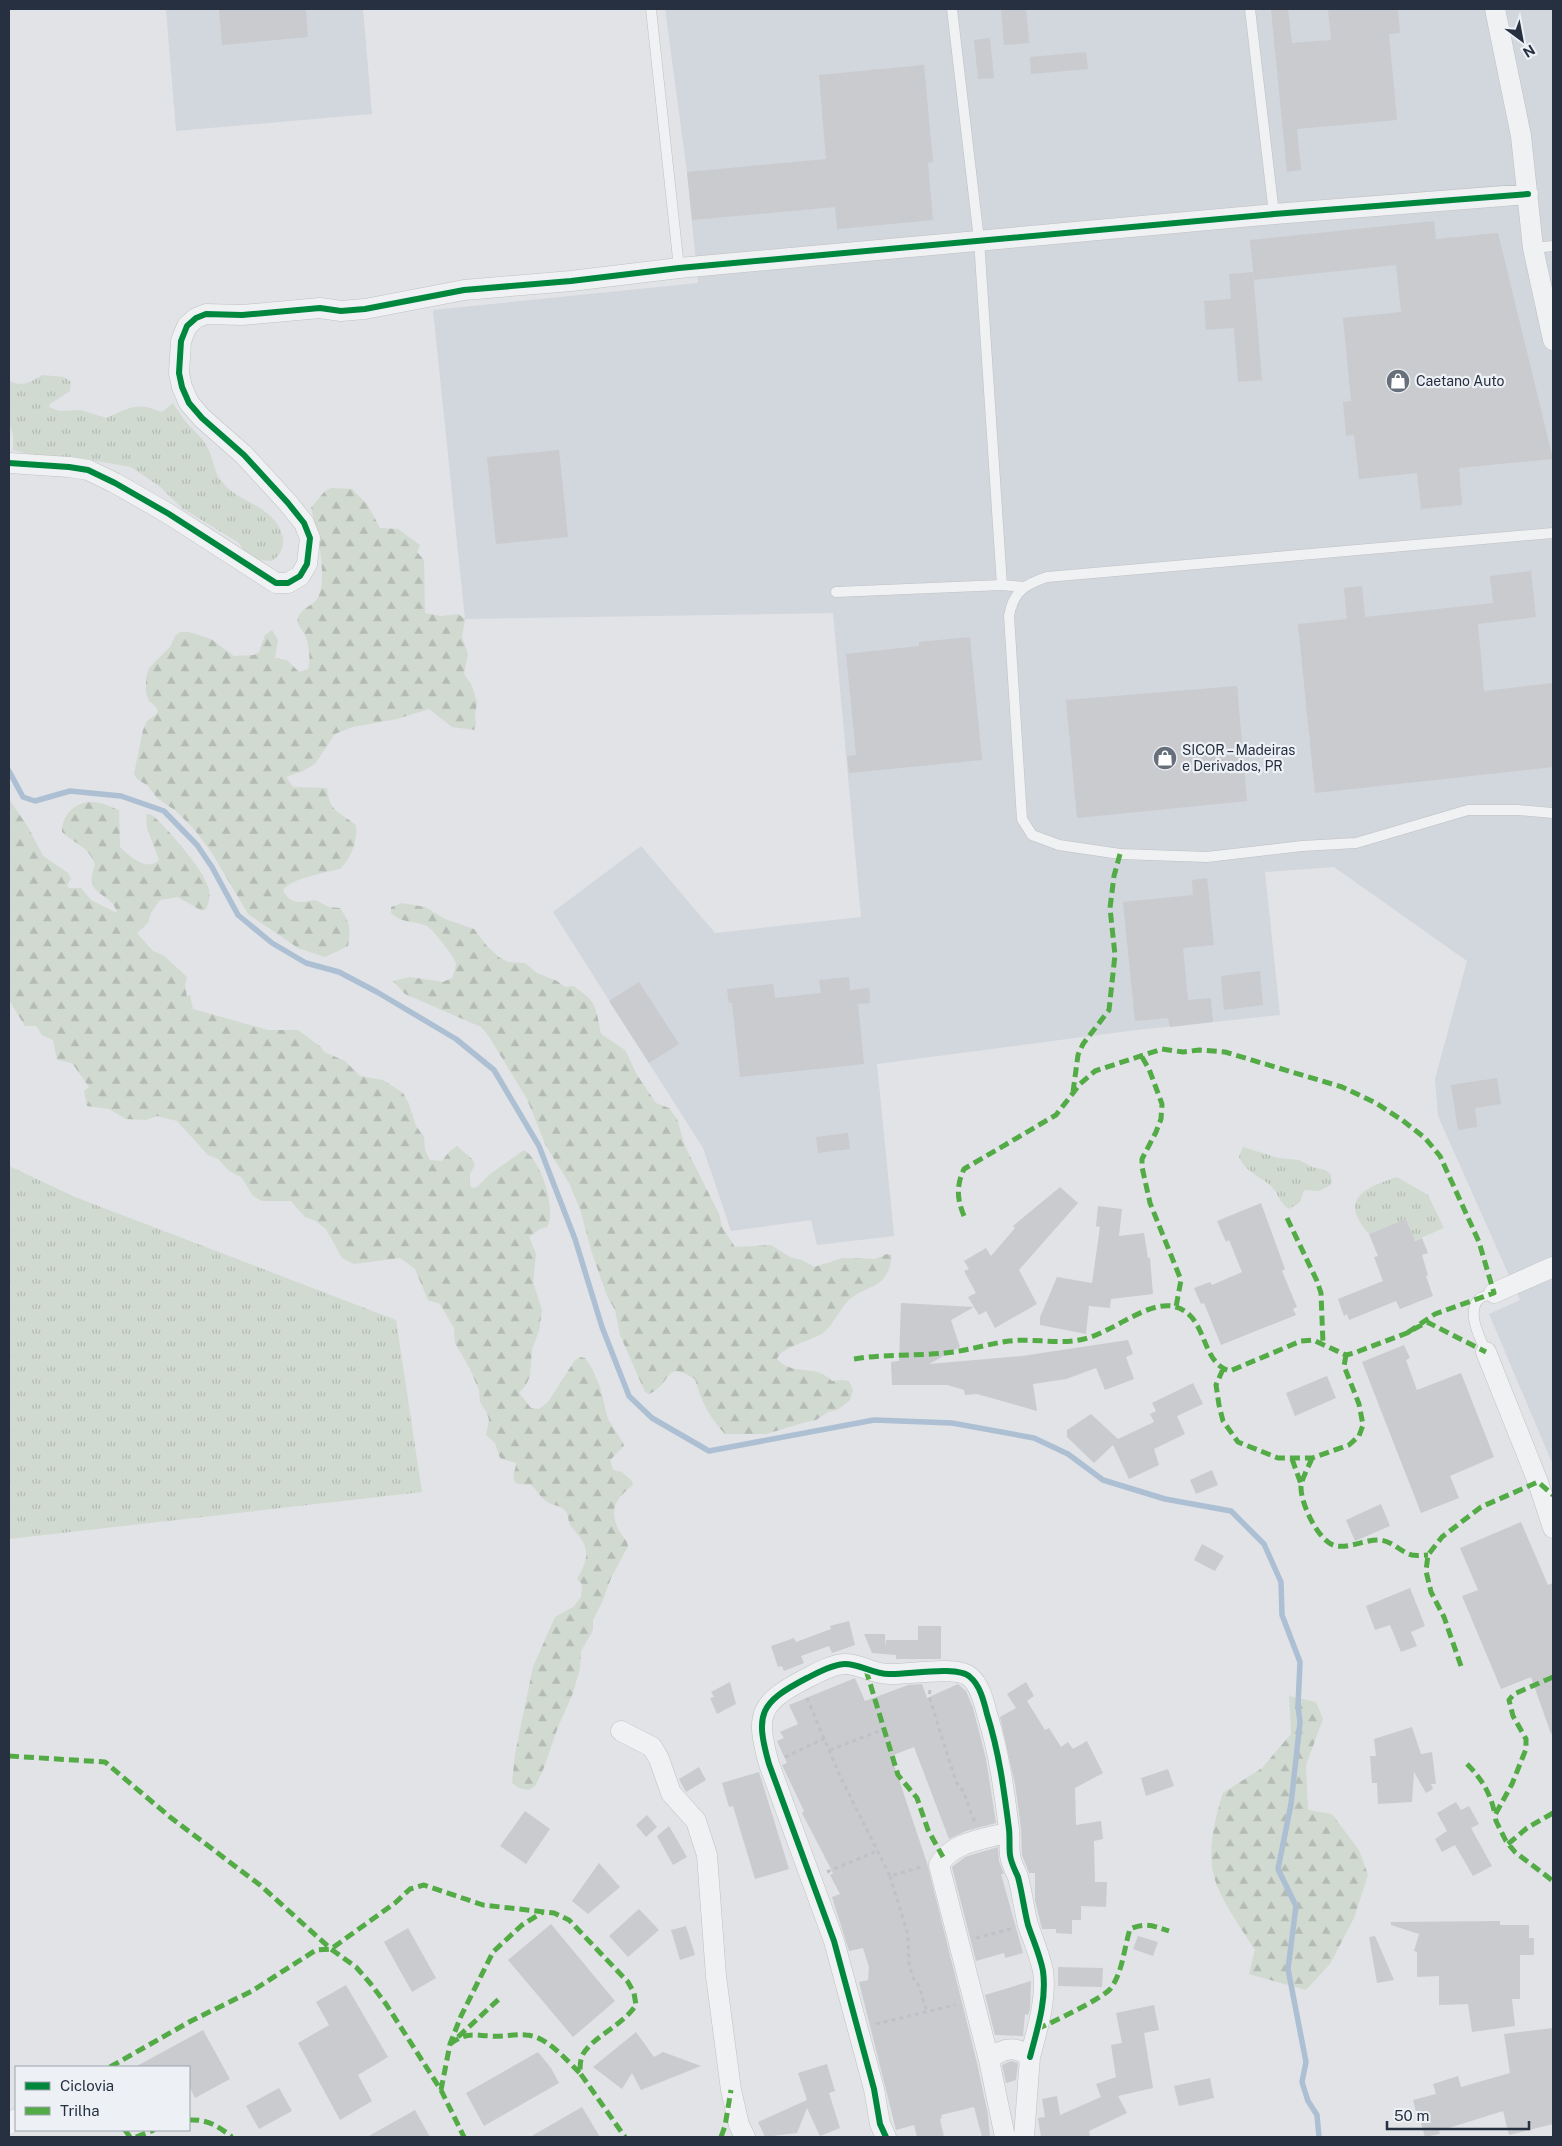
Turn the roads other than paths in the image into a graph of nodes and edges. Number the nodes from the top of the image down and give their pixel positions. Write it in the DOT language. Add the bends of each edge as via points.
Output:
graph roads {
  1 [pos="651,9"];
  2 [pos="952,9"];
  3 [pos="1250,9"];
  4 [pos="1495,9"];
  5 [pos="1528,194"];
  6 [pos="1274,214"];
  7 [pos="979,240"];
  8 [pos="1553,246"];
  9 [pos="1533,248"];
  10 [pos="679,268"];
  11 [pos="1553,340"];
  12 [pos="9,463"];
  13 [pos="1553,533"];
  14 [pos="1002,585"];
  15 [pos="1025,587"];
  16 [pos="836,592"];
  17 [pos="1553,813"];
  18 [pos="1553,1267"];
  19 [pos="1494,1293"];
  20 [pos="1486,1352"];
  21 [pos="1553,1528"];
  22 [pos="621,1731"];
  23 [pos="1009,1832"];
  24 [pos="1030,2057"];
  25 [pos="989,2060"];
  26 [pos="745,2137"];
  27 [pos="886,2137"];
  28 [pos="1006,2137"];
  29 [pos="1024,2137"];
  1 -- 10 [label="lane"];
  2 -- 7 [label="lane"];
  3 -- 6 [label="lane"];
  4 -- 5 [label="street" via="1521,136"];
  5 -- 6 [label="street"];
  5 -- 9 [label="street"];
  6 -- 7 [label="street"];
  7 -- 10 [label="street"];
  7 -- 14 [label="lane"];
  8 -- 9 [label="lane"];
  9 -- 11 [label="street"];
  10 -- 12 [label="street" via="464,290 365,309 206,314 186,326 180,341 179,373 189,403 244,455 304,523 310,538 307,564 300,576 288,583 276,583 169,514 88,470"];
  13 -- 15 [label="lane" via="1047,576"];
  14 -- 15 [label="lane"];
  14 -- 16 [label="lane"];
  15 -- 17 [label="lane" via="1015,596 1009,616 1022,819 1032,835 1059,845 1110,853 1207,857 1356,843 1468,810"];
  18 -- 19 [label="street"];
  19 -- 20 [label="lane" via="1480,1299 1474,1308 1474,1320"];
  20 -- 21 [label="street"];
  22 -- 26 [label="street" via="652,1747 671,1793 696,1820 707,1855 716,1976 731,2090"];
  23 -- 24 [label="street" via="1010,1856 1043,1972 1044,1985"];
  23 -- 25 [label="street" via="951,1850 939,1865"];
  23 -- 27 [label="street" via="997,1749 978,1687 963,1672 876,1673 842,1664 773,1698 763,1712 761,1729 769,1764 834,1941"];
  24 -- 25 [label="street" via="1017,2049 1008,2049"];
  24 -- 29 [label="street"];
  25 -- 28 [label="street"];
}
